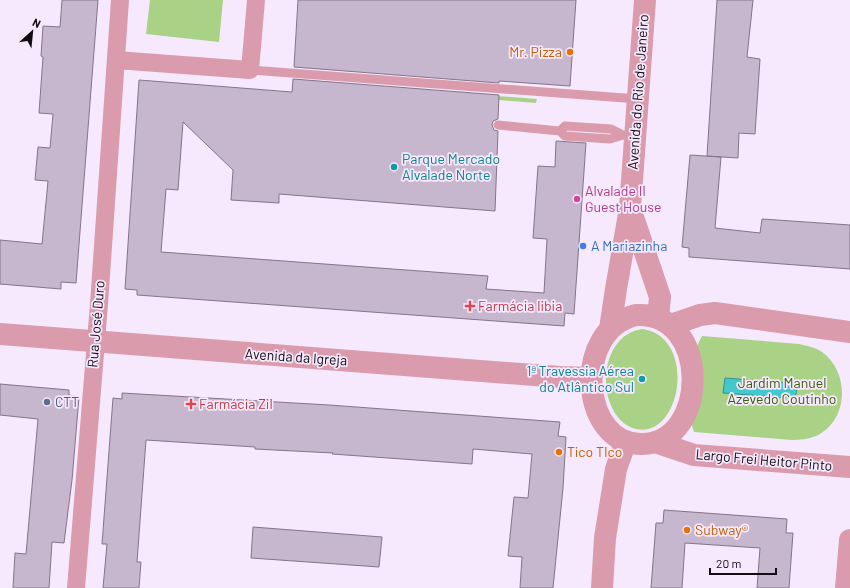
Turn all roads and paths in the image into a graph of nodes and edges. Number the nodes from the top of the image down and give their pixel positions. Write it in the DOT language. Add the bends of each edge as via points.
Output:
graph roads {
  1 [pos="120,0"];
  2 [pos="256,0"];
  3 [pos="645,0"];
  4 [pos="116,60"];
  5 [pos="250,70"];
  6 [pos="638,99"];
  7 [pos="498,125"];
  8 [pos="629,136"];
  9 [pos="630,208"];
  10 [pos="664,321"];
  11 [pos="610,329"];
  12 [pos="850,332"];
  13 [pos="0,334"];
  14 [pos="95,341"];
  15 [pos="591,378"];
  16 [pos="626,441"];
  17 [pos="655,442"];
  18 [pos="850,467"];
  19 [pos="850,540"];
  20 [pos="76,588"];
  21 [pos="602,588"];
  22 [pos="846,588"];
  1 -- 4 [label="street, Rua José Duro"];
  2 -- 5 [label="street"];
  3 -- 6 [label="street, Avenida do Rio de Janeiro"];
  4 -- 5 [label="street"];
  4 -- 14 [label="street, Rua José Duro"];
  5 -- 6 [label="lane"];
  6 -- 8 [label="street, Avenida do Rio de Janeiro"];
  7 -- 8 [label="lane" via="560,130 565,126 604,128"];
  8 -- 9 [label="street, Avenida do Rio de Janeiro"];
  9 -- 10 [label="street, Avenida do Rio de Janeiro" via="660,297"];
  9 -- 11 [label="street, Avenida do Rio de Janeiro"];
  10 -- 11 [label="street, Largo Frei Heitor Pinto" via="644,315 629,317"];
  10 -- 12 [label="street, Largo Frei Heitor Pinto" via="715,312"];
  10 -- 17 [label="street" via="680,336 687,350 693,373 692,389 686,411 678,424 668,435"];
  11 -- 15 [label="street, Largo Frei Heitor Pinto" via="598,348"];
  13 -- 14 [label="street, Avenida da Igreja"];
  14 -- 15 [label="street, Avenida da Igreja"];
  14 -- 20 [label="street, Rua José Duro"];
  15 -- 16 [label="street, Largo Frei Heitor Pinto" via="592,394 600,416 613,433"];
  16 -- 17 [label="street, Largo Frei Heitor Pinto" via="640,444"];
  16 -- 21 [label="street" via="616,469 605,538"];
  17 -- 18 [label="street, Largo Frei Heitor Pinto" via="694,455"];
  19 -- 22 [label="street"];
}
